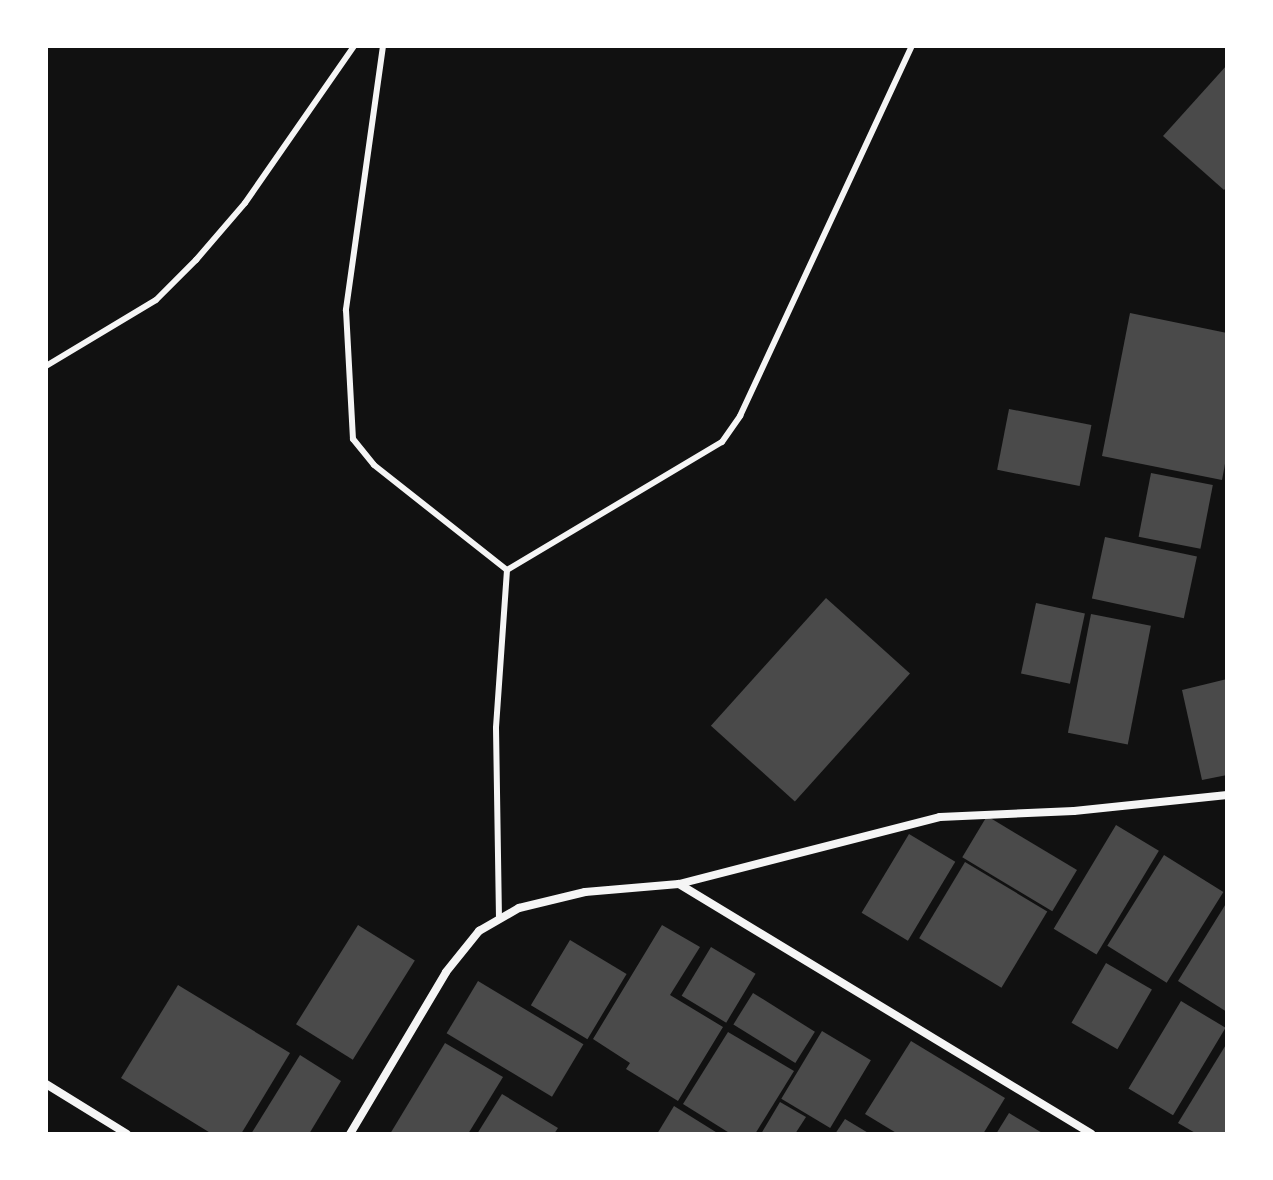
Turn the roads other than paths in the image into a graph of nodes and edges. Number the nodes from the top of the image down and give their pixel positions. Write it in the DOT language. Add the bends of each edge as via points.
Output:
graph roads {
  1 [pos="354,46"];
  2 [pos="383,46"];
  3 [pos="912,46"];
  4 [pos="46,366"];
  5 [pos="507,570"];
  6 [pos="1227,795"];
  7 [pos="679,884"];
  8 [pos="499,919"];
  9 [pos="46,1084"];
  10 [pos="127,1134"];
  11 [pos="350,1134"];
  12 [pos="1091,1134"];
  1 -- 4 [label="lane" via="245,203 196,260 156,300"];
  2 -- 5 [label="lane" via="346,310 353,439 374,465"];
  3 -- 5 [label="lane" via="740,416 722,442"];
  5 -- 8 [label="lane" via="496,728"];
  6 -- 7 [label="street" via="1074,811 940,817"];
  7 -- 8 [label="street" via="585,892 519,908"];
  7 -- 12 [label="street"];
  8 -- 11 [label="street" via="479,931 446,972"];
  9 -- 10 [label="street"];
}
